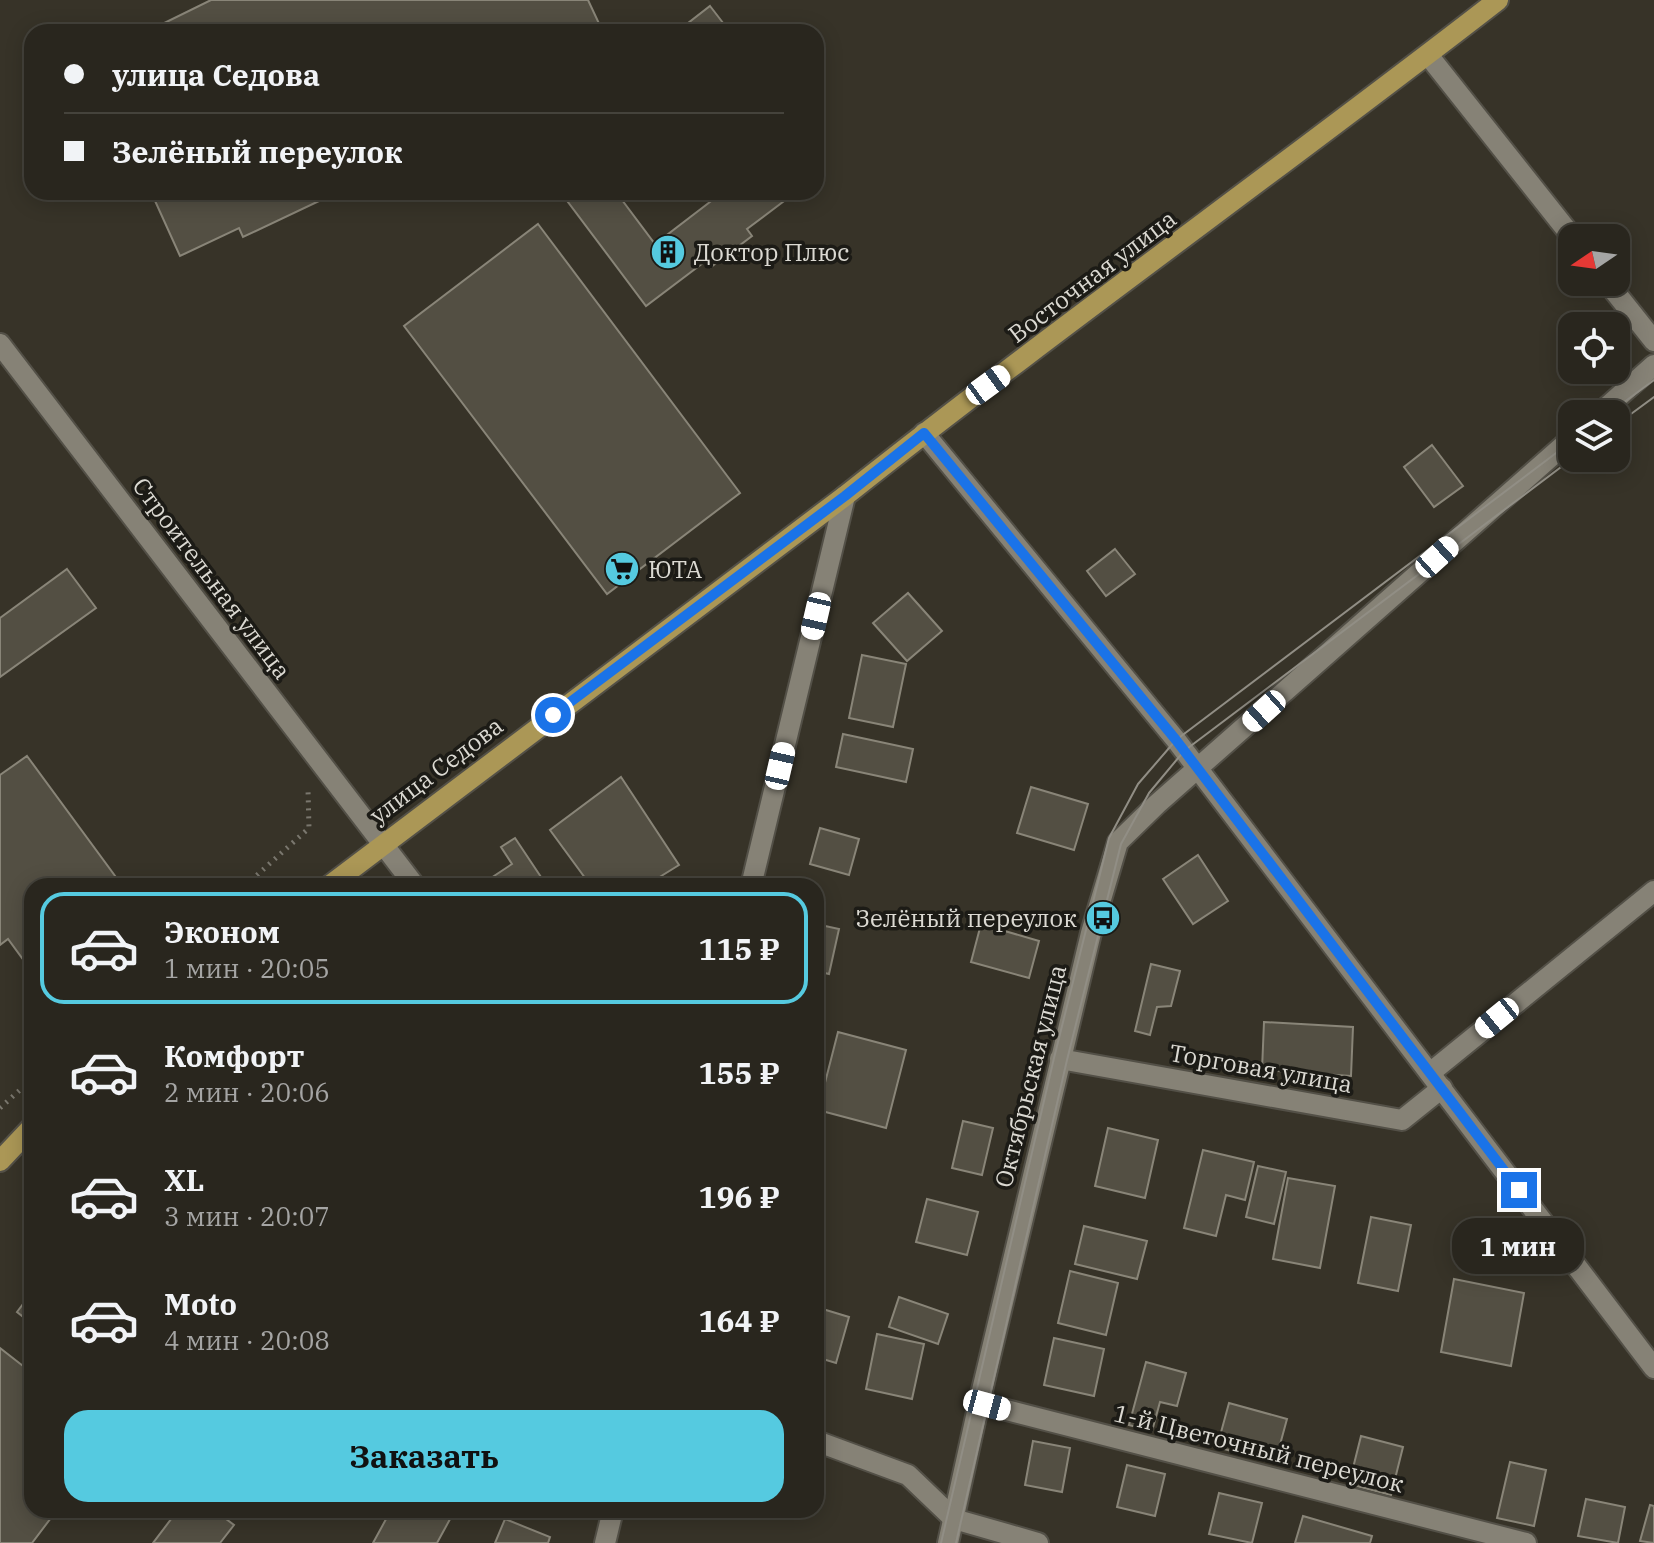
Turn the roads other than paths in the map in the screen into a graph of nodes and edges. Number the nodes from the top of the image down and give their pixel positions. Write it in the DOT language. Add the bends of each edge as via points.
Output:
graph roads {
  1 [pos="1498,0"];
  2 [pos="1428,55"];
  3 [pos="1562,224"];
  4 [pos="1618,296"];
  5 [pos="1654,341"];
  6 [pos="0,344"];
  7 [pos="1654,365"];
  8 [pos="1615,400"];
  9 [pos="924,433"];
  10 [pos="1558,450"];
  11 [pos="845,496"];
  12 [pos="1199,769"];
  13 [pos="382,843"];
  14 [pos="339,878"];
  15 [pos="409,878"];
  16 [pos="753,878"];
  17 [pos="1654,891"];
  18 [pos="1060,1059"];
  19 [pos="1436,1081"];
  20 [pos="24,1136"];
  21 [pos="0,1161"];
  22 [pos="1654,1368"];
  23 [pos="979,1403"];
  24 [pos="824,1444"];
  25 [pos="611,1518"];
  26 [pos="954,1519"];
  27 [pos="605,1543"];
  28 [pos="948,1543"];
  29 [pos="1038,1543"];
  30 [pos="1526,1543"];
  1 -- 2 [label="main road, Восточная улица"];
  2 -- 3 [label="street"];
  2 -- 9 [label="main road, Восточная улица"];
  4 -- 5 [label="street"];
  6 -- 13 [label="street, Строительная улица"];
  7 -- 8 [label="street"];
  9 -- 11 [label="main road, Восточная улица"];
  9 -- 12 [label="street"];
  10 -- 12 [label="street, Октябрьская улица"];
  11 -- 13 [label="main road, улица Седова"];
  11 -- 16 [label="street"];
  12 -- 18 [label="street, Октябрьская улица" via="1118,842"];
  12 -- 19 [label="street"];
  13 -- 14 [label="main road, улица Седова"];
  13 -- 15 [label="street, Строительная улица"];
  17 -- 19 [label="street, Торговая улица"];
  18 -- 19 [label="street, Торговая улица" via="1402,1120"];
  18 -- 23 [label="street, Октябрьская улица"];
  19 -- 22 [label="street"];
  20 -- 21 [label="main road"];
  23 -- 26 [label="street, Октябрьская улица"];
  23 -- 30 [label="street, 1-й Цветочный переулок"];
  24 -- 26 [label="street" via="908,1475"];
  25 -- 27 [label="street"];
  26 -- 28 [label="street, Октябрьская улица"];
  26 -- 29 [label="street"];
}
